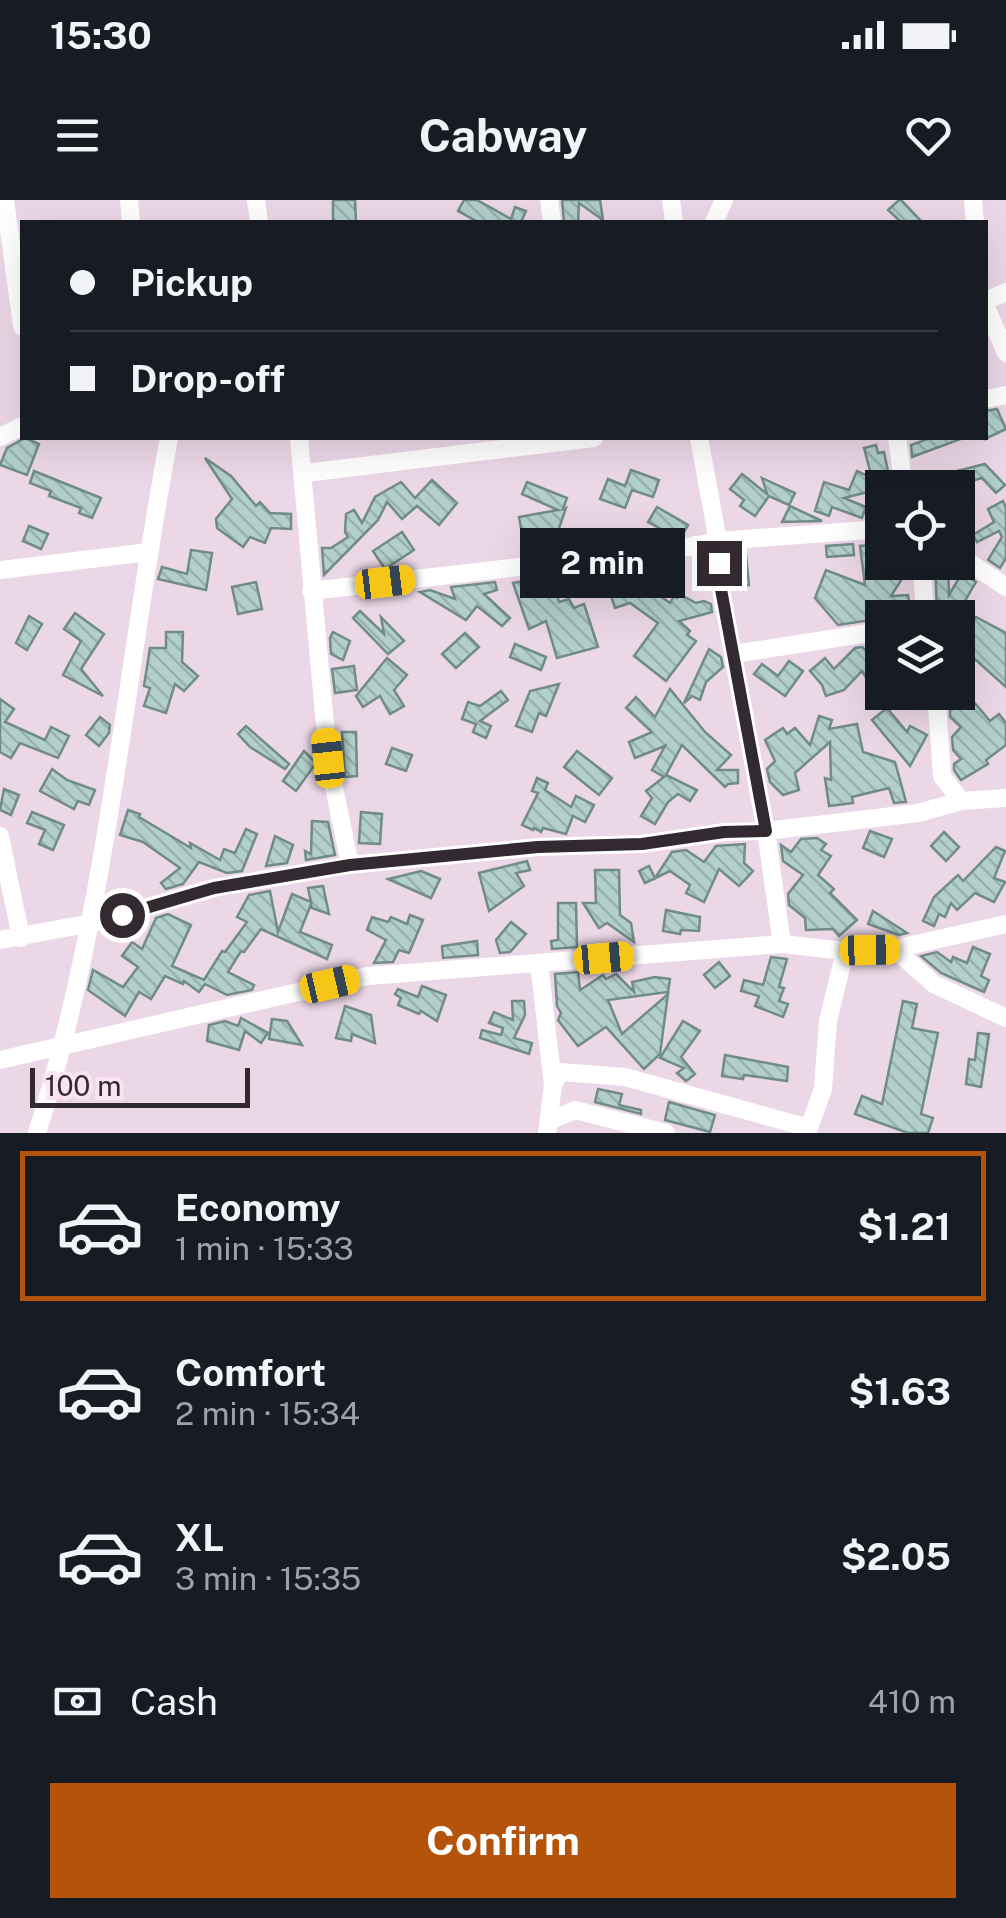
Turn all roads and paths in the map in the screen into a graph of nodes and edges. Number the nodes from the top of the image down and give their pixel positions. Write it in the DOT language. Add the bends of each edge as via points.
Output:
graph roads {
  1 [pos="5,200"];
  2 [pos="988,310"];
  3 [pos="20,311"];
  4 [pos="1006,354"];
  5 [pos="169,440"];
  6 [pos="299,440"];
  7 [pos="577,440"];
  8 [pos="699,440"];
  9 [pos="896,440"];
  10 [pos="901,470"];
  11 [pos="305,473"];
  12 [pos="865,529"];
  13 [pos="718,541"];
  14 [pos="150,552"];
  15 [pos="975,566"];
  16 [pos="0,570"];
  17 [pos="1006,587"];
  18 [pos="311,591"];
  19 [pos="865,634"];
  20 [pos="734,654"];
  21 [pos="937,710"];
  22 [pos="1006,798"];
  23 [pos="961,801"];
  24 [pos="766,831"];
  25 [pos="0,836"];
  26 [pos="350,865"];
  27 [pos="92,924"];
  28 [pos="1006,924"];
  29 [pos="20,938"];
  30 [pos="0,940"];
  31 [pos="782,944"];
  32 [pos="894,950"];
  33 [pos="845,951"];
  34 [pos="539,963"];
  35 [pos="1006,1018"];
  36 [pos="62,1048"];
  37 [pos="0,1060"];
  38 [pos="553,1085"];
  39 [pos="548,1127"];
  40 [pos="808,1130"];
  41 [pos="37,1133"];
  42 [pos="666,1133"];
  1 -- 3 [label="street"];
  2 -- 4 [label="street"];
  5 -- 14 [label="street"];
  6 -- 11 [label="street"];
  7 -- 11 [label="street"];
  8 -- 13 [label="street"];
  9 -- 10 [label="street"];
  11 -- 18 [label="street"];
  12 -- 13 [label="street"];
  13 -- 18 [label="street"];
  13 -- 20 [label="street"];
  14 -- 16 [label="street"];
  14 -- 27 [label="street"];
  15 -- 17 [label="street"];
  18 -- 26 [label="street" via="328,758"];
  19 -- 20 [label="street"];
  20 -- 24 [label="street"];
  21 -- 23 [label="street" via="942,776"];
  22 -- 23 [label="street"];
  23 -- 24 [label="street" via="918,813"];
  24 -- 26 [label="street"];
  24 -- 31 [label="street"];
  25 -- 29 [label="street"];
  26 -- 27 [label="street" via="214,888"];
  27 -- 29 [label="street"];
  27 -- 36 [label="street"];
  28 -- 32 [label="street"];
  29 -- 30 [label="street"];
  31 -- 33 [label="street"];
  31 -- 34 [label="street"];
  32 -- 33 [label="street"];
  32 -- 35 [label="street" via="934,984"];
  33 -- 40 [label="street" via="828,1021 823,1090"];
  34 -- 36 [label="street" via="368,976"];
  34 -- 38 [label="street"];
  36 -- 37 [label="street"];
  36 -- 41 [label="street"];
  38 -- 39 [label="street"];
  38 -- 40 [label="street" via="560,1072 625,1078"];
  39 -- 42 [label="street" via="576,1110"];
}
